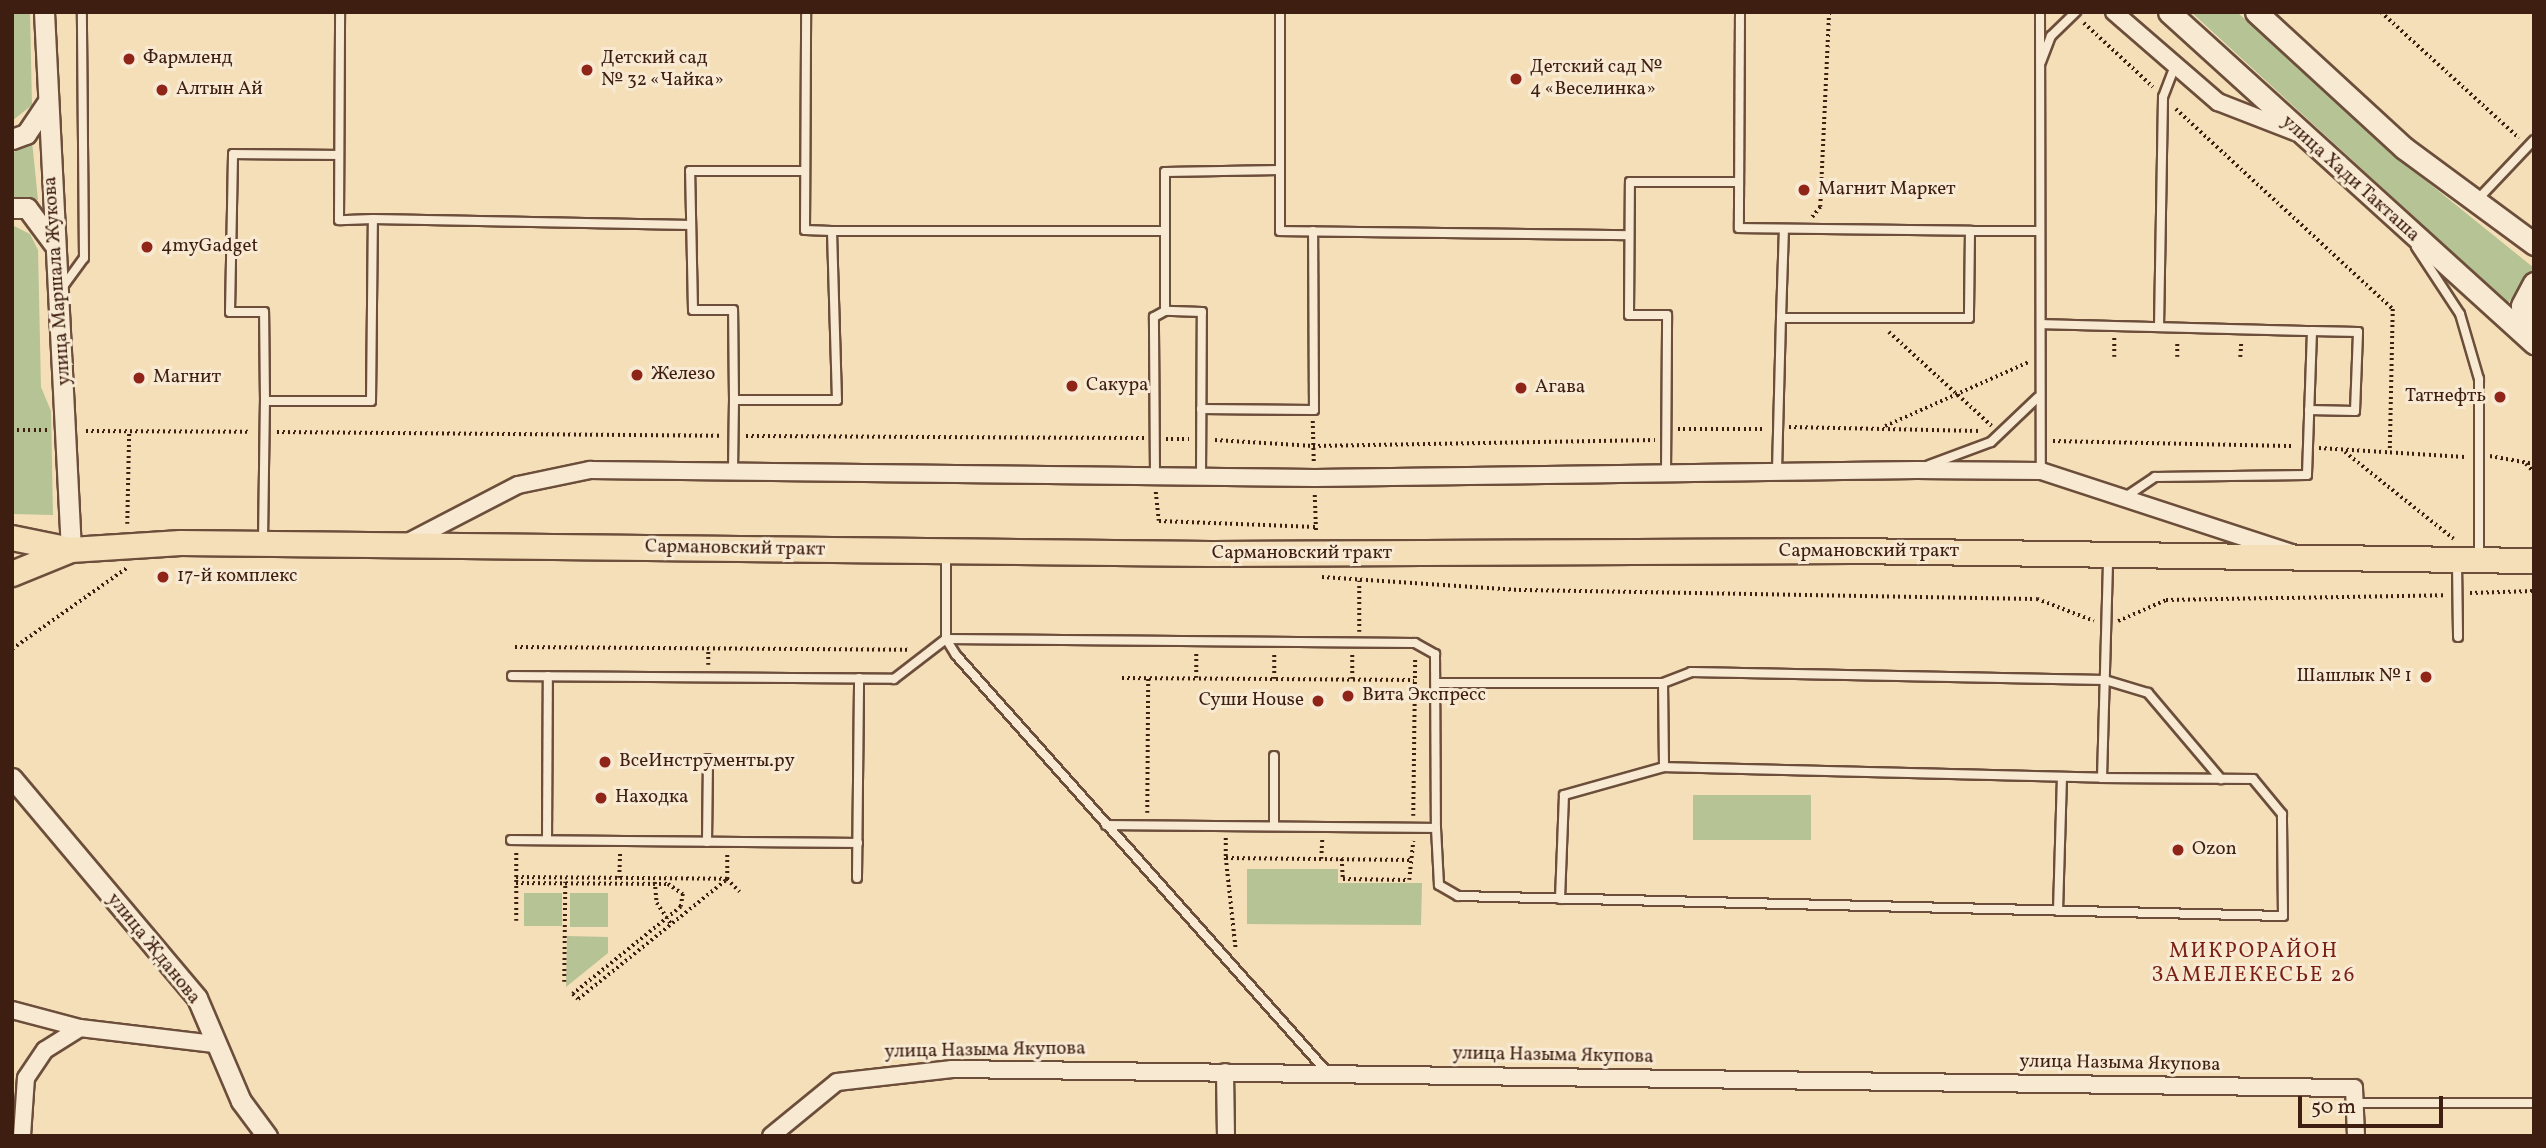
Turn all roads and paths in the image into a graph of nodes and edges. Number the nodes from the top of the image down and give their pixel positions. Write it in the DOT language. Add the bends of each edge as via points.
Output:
graph roads {
  1 [pos="44,12"];
  2 [pos="82,12"];
  3 [pos="340,12"];
  4 [pos="806,12"];
  5 [pos="1280,12"];
  6 [pos="1740,12"];
  7 [pos="1829,12"];
  8 [pos="2040,12"];
  9 [pos="2102,12"];
  10 [pos="2114,12"];
  11 [pos="2169,12"];
  12 [pos="2256,12"];
  13 [pos="2381,12"];
  14 [pos="2075,13"];
  15 [pos="2128,24"];
  16 [pos="2175,65"];
  17 [pos="2039,68"];
  18 [pos="2163,97"];
  19 [pos="46,104"];
  20 [pos="2295,132"];
  21 [pos="12,139"];
  22 [pos="2531,143"];
  23 [pos="339,155"];
  24 [pos="1280,170"];
  25 [pos="805,171"];
  26 [pos="1739,182"];
  27 [pos="2476,202"];
  28 [pos="12,208"];
  29 [pos="373,219"];
  30 [pos="691,225"];
  31 [pos="2403,227"];
  32 [pos="1784,229"];
  33 [pos="1800,229"];
  34 [pos="832,231"];
  35 [pos="1165,231"];
  36 [pos="1312,231"];
  37 [pos="1970,231"];
  38 [pos="2040,231"];
  39 [pos="1629,235"];
  40 [pos="2534,244"];
  41 [pos="58,254"];
  42 [pos="2534,283"];
  43 [pos="59,293"];
  44 [pos="1165,311"];
  45 [pos="1781,317"];
  46 [pos="1874,317"];
  47 [pos="2041,324"];
  48 [pos="2114,326"];
  49 [pos="2159,327"];
  50 [pos="2312,331"];
  51 [pos="2534,341"];
  52 [pos="2040,357"];
  53 [pos="2114,357"];
  54 [pos="1957,394"];
  55 [pos="2037,398"];
  56 [pos="734,400"];
  57 [pos="265,401"];
  58 [pos="1201,409"];
  59 [pos="1314,410"];
  60 [pos="2309,410"];
  61 [pos="1883,426"];
  62 [pos="1778,429"];
  63 [pos="12,430"];
  64 [pos="51,430"];
  65 [pos="86,431"];
  66 [pos="129,431"];
  67 [pos="262,432"];
  68 [pos="1665,435"];
  69 [pos="732,436"];
  70 [pos="1152,438"];
  71 [pos="1201,440"];
  72 [pos="2037,441"];
  73 [pos="1313,446"];
  74 [pos="2308,446"];
  75 [pos="2343,451"];
  76 [pos="2390,451"];
  77 [pos="2475,457"];
  78 [pos="2526,464"];
  79 [pos="2534,464"];
  80 [pos="1917,470"];
  81 [pos="733,471"];
  82 [pos="2040,471"];
  83 [pos="2534,472"];
  84 [pos="1777,473"];
  85 [pos="1154,474"];
  86 [pos="1666,474"];
  87 [pos="1201,477"];
  88 [pos="1315,478"];
  89 [pos="2128,495"];
  90 [pos="127,524"];
  91 [pos="1316,527"];
  92 [pos="12,538"];
  93 [pos="263,544"];
  94 [pos="402,545"];
  95 [pos="71,550"];
  96 [pos="946,551"];
  97 [pos="2108,555"];
  98 [pos="2308,558"];
  99 [pos="2468,559"];
  100 [pos="2534,561"];
  101 [pos="126,573"];
  102 [pos="12,574"];
  103 [pos="1359,581"];
  104 [pos="1415,582"];
  105 [pos="2534,591"];
  106 [pos="2458,595"];
  107 [pos="2107,626"];
  108 [pos="2458,637"];
  109 [pos="946,639"];
  110 [pos="1196,641"];
  111 [pos="1274,642"];
  112 [pos="1356,642"];
  113 [pos="1415,643"];
  114 [pos="515,647"];
  115 [pos="12,649"];
  116 [pos="933,650"];
  117 [pos="512,676"];
  118 [pos="548,676"];
  119 [pos="859,678"];
  120 [pos="1122,678"];
  121 [pos="1148,678"];
  122 [pos="1196,678"];
  123 [pos="1274,679"];
  124 [pos="1352,679"];
  125 [pos="1415,680"];
  126 [pos="2105,680"];
  127 [pos="1437,683"];
  128 [pos="1663,683"];
  129 [pos="1274,757"];
  130 [pos="708,759"];
  131 [pos="1664,768"];
  132 [pos="2062,777"];
  133 [pos="12,778"];
  134 [pos="2102,778"];
  135 [pos="2221,779"];
  136 [pos="1106,825"];
  137 [pos="1147,825"];
  138 [pos="1226,826"];
  139 [pos="1273,826"];
  140 [pos="1322,827"];
  141 [pos="1413,827"];
  142 [pos="1436,828"];
  143 [pos="514,840"];
  144 [pos="547,841"];
  145 [pos="620,841"];
  146 [pos="707,842"];
  147 [pos="727,842"];
  148 [pos="858,843"];
  149 [pos="1226,858"];
  150 [pos="1321,859"];
  151 [pos="1342,859"];
  152 [pos="1413,860"];
  153 [pos="619,878"];
  154 [pos="727,878"];
  155 [pos="858,878"];
  156 [pos="516,880"];
  157 [pos="565,880"];
  158 [pos="655,881"];
  159 [pos="740,892"];
  160 [pos="1560,899"];
  161 [pos="2058,911"];
  162 [pos="666,919"];
  163 [pos="516,921"];
  164 [pos="671,924"];
  165 [pos="1240,974"];
  166 [pos="564,982"];
  167 [pos="12,1010"];
  168 [pos="80,1028"];
  169 [pos="214,1044"];
  170 [pos="1225,1072"];
  171 [pos="1329,1074"];
  172 [pos="2355,1095"];
  173 [pos="2534,1103"];
  174 [pos="22,1136"];
  175 [pos="267,1136"];
  176 [pos="771,1136"];
  177 [pos="1226,1136"];
  178 [pos="2356,1136"];
  1 -- 19 [label="street, улица Маршала Жукова"];
  2 -- 43 [label="lane" via="83,258"];
  3 -- 23 [label="lane"];
  4 -- 25 [label="lane"];
  5 -- 24 [label="lane"];
  6 -- 26 [label="lane"];
  7 -- 33 [label="path" via="1821,207"];
  8 -- 17 [label="lane"];
  9 -- 15 [label="lane"];
  10 -- 15 [label="street"];
  11 -- 20 [label="main road, улица Хади Такташа"];
  12 -- 27 [label="main road" via="2404,148"];
  13 -- 22 [label="path"];
  14 -- 17 [label="lane" via="2051,36"];
  14 -- 18 [label="path"];
  15 -- 16 [label="street"];
  16 -- 18 [label="lane"];
  16 -- 20 [label="street" via="2218,102"];
  17 -- 38 [label="lane"];
  18 -- 49 [label="lane"];
  18 -- 76 [label="path" via="2393,309"];
  19 -- 21 [label="street" via="26,134"];
  19 -- 41 [label="street, улица Маршала Жукова"];
  20 -- 31 [label="main road, улица Хади Такташа"];
  22 -- 27 [label="lane"];
  23 -- 29 [label="lane" via="339,220"];
  23 -- 57 [label="lane" via="233,154 230,312 264,312"];
  24 -- 35 [label="lane" via="1165,172"];
  24 -- 36 [label="lane" via="1280,231"];
  25 -- 30 [label="lane" via="691,171"];
  25 -- 34 [label="lane" via="805,230"];
  26 -- 32 [label="lane" via="1739,228"];
  26 -- 39 [label="lane" via="1630,182"];
  27 -- 40 [label="main road"];
  28 -- 41 [label="street" via="27,208"];
  29 -- 30 [label="lane"];
  29 -- 57 [label="lane" via="370,401"];
  30 -- 56 [label="lane" via="693,310 733,310"];
  31 -- 51 [label="main road, улица Хади Такташа"];
  31 -- 77 [label="lane" via="2460,314 2479,379"];
  32 -- 33 [label="lane"];
  32 -- 45 [label="lane"];
  33 -- 37 [label="lane"];
  34 -- 35 [label="lane"];
  34 -- 56 [label="lane" via="836,400"];
  35 -- 44 [label="lane"];
  36 -- 39 [label="lane"];
  36 -- 59 [label="lane"];
  37 -- 38 [label="lane"];
  37 -- 46 [label="lane" via="1969,318"];
  38 -- 47 [label="lane"];
  39 -- 68 [label="lane" via="1629,315 1667,315"];
  41 -- 43 [label="street, улица Маршала Жукова"];
  42 -- 51 [label="main road" via="2522,306"];
  43 -- 95 [label="street, улица Маршала Жукова"];
  44 -- 58 [label="lane" via="1202,312"];
  44 -- 70 [label="lane" via="1154,317"];
  45 -- 46 [label="lane"];
  45 -- 62 [label="lane"];
  46 -- 54 [label="path"];
  47 -- 48 [label="lane"];
  47 -- 52 [label="lane"];
  48 -- 49 [label="lane"];
  48 -- 53 [label="path"];
  49 -- 50 [label="lane"];
  50 -- 60 [label="lane"];
  50 -- 60 [label="lane" via="2358,332 2356,411"];
  52 -- 54 [label="path"];
  52 -- 55 [label="lane"];
  54 -- 61 [label="path"];
  54 -- 61 [label="path" via="1998,432"];
  55 -- 72 [label="lane"];
  55 -- 80 [label="lane" via="1991,442"];
  56 -- 69 [label="lane"];
  57 -- 67 [label="lane"];
  58 -- 59 [label="lane"];
  58 -- 71 [label="lane"];
  59 -- 73 [label="path"];
  60 -- 74 [label="lane"];
  61 -- 62 [label="path" via="1812,423"];
  62 -- 68 [label="path" via="1680,428"];
  62 -- 84 [label="lane"];
  63 -- 64 [label="path"];
  65 -- 66 [label="path"];
  66 -- 67 [label="path"];
  66 -- 90 [label="path"];
  67 -- 69 [label="path"];
  67 -- 93 [label="lane"];
  68 -- 73 [label="path"];
  68 -- 86 [label="lane"];
  69 -- 70 [label="path"];
  69 -- 81 [label="lane"];
  70 -- 71 [label="path"];
  70 -- 85 [label="lane"];
  71 -- 73 [label="path"];
  71 -- 87 [label="lane"];
  72 -- 74 [label="path"];
  72 -- 82 [label="lane"];
  73 -- 88 [label="path"];
  74 -- 75 [label="path"];
  74 -- 89 [label="lane" via="2307,475 2155,477"];
  75 -- 76 [label="path"];
  75 -- 99 [label="path"];
  76 -- 77 [label="path"];
  77 -- 78 [label="path" via="2506,456"];
  77 -- 99 [label="lane"];
  78 -- 79 [label="path"];
  78 -- 83 [label="path"];
  80 -- 82 [label="street"];
  80 -- 84 [label="street"];
  81 -- 85 [label="street"];
  81 -- 94 [label="street" via="590,470 518,485"];
  82 -- 89 [label="street"];
  84 -- 86 [label="street"];
  85 -- 87 [label="street"];
  85 -- 91 [label="path" via="1158,521"];
  86 -- 88 [label="street"];
  87 -- 88 [label="street"];
  89 -- 98 [label="street"];
  92 -- 95 [label="main road, Сармановский тракт"];
  93 -- 94 [label="main road, Сармановский тракт"];
  93 -- 95 [label="main road, Сармановский тракт"];
  94 -- 96 [label="main road, Сармановский тракт"];
  95 -- 102 [label="main road, Сармановский тракт"];
  96 -- 97 [label="main road, Сармановский тракт"];
  96 -- 109 [label="lane"];
  97 -- 98 [label="main road, Сармановский тракт"];
  97 -- 107 [label="lane"];
  98 -- 99 [label="main road, Сармановский тракт"];
  99 -- 100 [label="main road, Сармановский тракт"];
  99 -- 106 [label="lane"];
  101 -- 115 [label="path"];
  103 -- 112 [label="path"];
  104 -- 107 [label="path" via="1519,590 2037,599"];
  105 -- 106 [label="path"];
  106 -- 107 [label="path" via="2166,600"];
  106 -- 108 [label="lane"];
  107 -- 126 [label="lane"];
  109 -- 110 [label="lane"];
  109 -- 116 [label="lane"];
  109 -- 136 [label="lane"];
  110 -- 111 [label="lane"];
  110 -- 122 [label="path"];
  111 -- 112 [label="lane"];
  111 -- 123 [label="path"];
  112 -- 113 [label="lane"];
  112 -- 124 [label="path"];
  113 -- 125 [label="path"];
  113 -- 127 [label="lane" via="1435,654"];
  114 -- 116 [label="path"];
  116 -- 119 [label="lane" via="902,677"];
  117 -- 118 [label="lane"];
  118 -- 119 [label="lane"];
  118 -- 144 [label="lane"];
  119 -- 148 [label="lane"];
  120 -- 121 [label="path"];
  121 -- 122 [label="path"];
  121 -- 137 [label="path"];
  122 -- 123 [label="path"];
  123 -- 124 [label="path"];
  124 -- 125 [label="path"];
  125 -- 141 [label="path"];
  126 -- 128 [label="lane" via="1691,672"];
  126 -- 134 [label="lane"];
  126 -- 135 [label="lane" via="2148,693"];
  127 -- 128 [label="lane"];
  127 -- 142 [label="lane"];
  128 -- 131 [label="lane"];
  129 -- 139 [label="lane"];
  130 -- 146 [label="lane"];
  131 -- 132 [label="lane"];
  131 -- 160 [label="lane" via="1564,794"];
  132 -- 134 [label="lane"];
  132 -- 161 [label="lane"];
  133 -- 169 [label="street, улица Жданова" via="197,998"];
  134 -- 135 [label="lane"];
  135 -- 161 [label="lane" via="2253,779 2282,814 2283,916"];
  136 -- 137 [label="lane"];
  136 -- 165 [label="lane"];
  137 -- 138 [label="lane"];
  138 -- 139 [label="lane"];
  138 -- 149 [label="path"];
  139 -- 140 [label="lane"];
  140 -- 141 [label="lane"];
  140 -- 150 [label="path"];
  141 -- 142 [label="lane"];
  141 -- 152 [label="path"];
  142 -- 160 [label="lane" via="1435,874 1446,893"];
  143 -- 144 [label="lane"];
  143 -- 156 [label="path"];
  144 -- 145 [label="lane"];
  145 -- 146 [label="lane"];
  145 -- 153 [label="path"];
  146 -- 147 [label="lane"];
  147 -- 148 [label="lane"];
  147 -- 154 [label="path"];
  148 -- 155 [label="lane"];
  149 -- 150 [label="path"];
  149 -- 165 [label="path"];
  150 -- 151 [label="path"];
  151 -- 152 [label="path"];
  151 -- 152 [label="path" via="1342,878 1357,880 1409,880"];
  153 -- 157 [label="path"];
  153 -- 158 [label="path"];
  154 -- 158 [label="path"];
  154 -- 159 [label="path"];
  154 -- 164 [label="path"];
  156 -- 157 [label="path"];
  156 -- 163 [label="path"];
  157 -- 158 [label="path"];
  157 -- 166 [label="path"];
  158 -- 162 [label="path"];
  158 -- 162 [label="path" via="674,885 683,894 681,907"];
  160 -- 161 [label="lane"];
  162 -- 164 [label="path"];
  162 -- 164 [label="path" via="573,993 578,999"];
  165 -- 171 [label="lane"];
  167 -- 168 [label="street"];
  168 -- 169 [label="street"];
  168 -- 174 [label="street" via="45,1050 26,1078"];
  169 -- 175 [label="street, улица Жданова" via="241,1101"];
  170 -- 171 [label="street, улица Назыма Якупова"];
  170 -- 176 [label="street, улица Назыма Якупова" via="868,1074 837,1082"];
  170 -- 177 [label="street"];
  171 -- 172 [label="street, улица Назыма Якупова"];
  172 -- 173 [label="lane"];
  172 -- 178 [label="street"];
}
